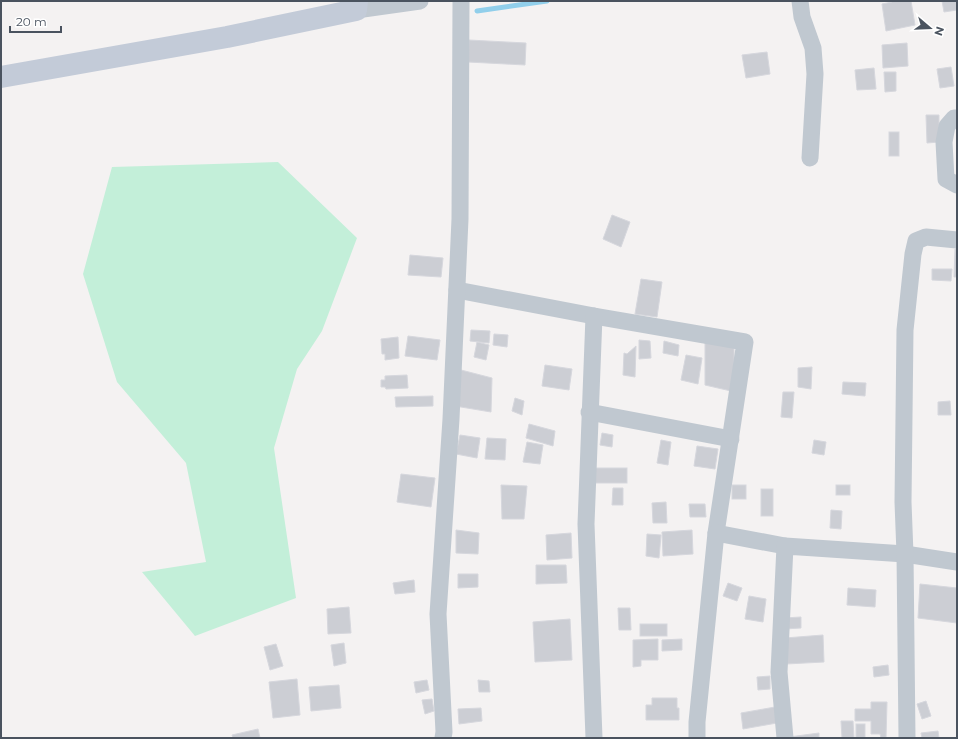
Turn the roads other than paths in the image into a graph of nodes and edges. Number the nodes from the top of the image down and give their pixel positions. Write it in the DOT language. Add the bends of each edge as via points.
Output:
graph roads {
  1 [pos="420,1"];
  2 [pos="461,1"];
  3 [pos="800,1"];
  4 [pos="357,6"];
  5 [pos="1,77"];
  6 [pos="957,118"];
  7 [pos="810,158"];
  8 [pos="957,185"];
  9 [pos="957,240"];
  10 [pos="457,290"];
  11 [pos="594,316"];
  12 [pos="589,412"];
  13 [pos="731,439"];
  14 [pos="716,532"];
  15 [pos="785,546"];
  16 [pos="905,554"];
  17 [pos="957,562"];
  18 [pos="443,738"];
  19 [pos="594,738"];
  20 [pos="696,738"];
  21 [pos="786,738"];
  22 [pos="907,738"];
  1 -- 4 [label="street"];
  2 -- 10 [label="street" via="460,218"];
  3 -- 7 [label="street" via="802,17 813,48 815,74"];
  4 -- 5 [label="main road" via="228,37"];
  6 -- 8 [label="street" via="947,126 944,142 946,179"];
  9 -- 16 [label="street" via="926,237 916,241 913,254 905,330"];
  10 -- 11 [label="street"];
  10 -- 18 [label="street" via="438,614"];
  11 -- 12 [label="street"];
  11 -- 13 [label="street" via="745,342"];
  12 -- 13 [label="street"];
  12 -- 19 [label="street" via="586,524"];
  13 -- 14 [label="street"];
  14 -- 15 [label="street"];
  14 -- 20 [label="street"];
  15 -- 16 [label="street"];
  15 -- 21 [label="street" via="779,672"];
  16 -- 17 [label="street"];
  16 -- 22 [label="street"];
}
